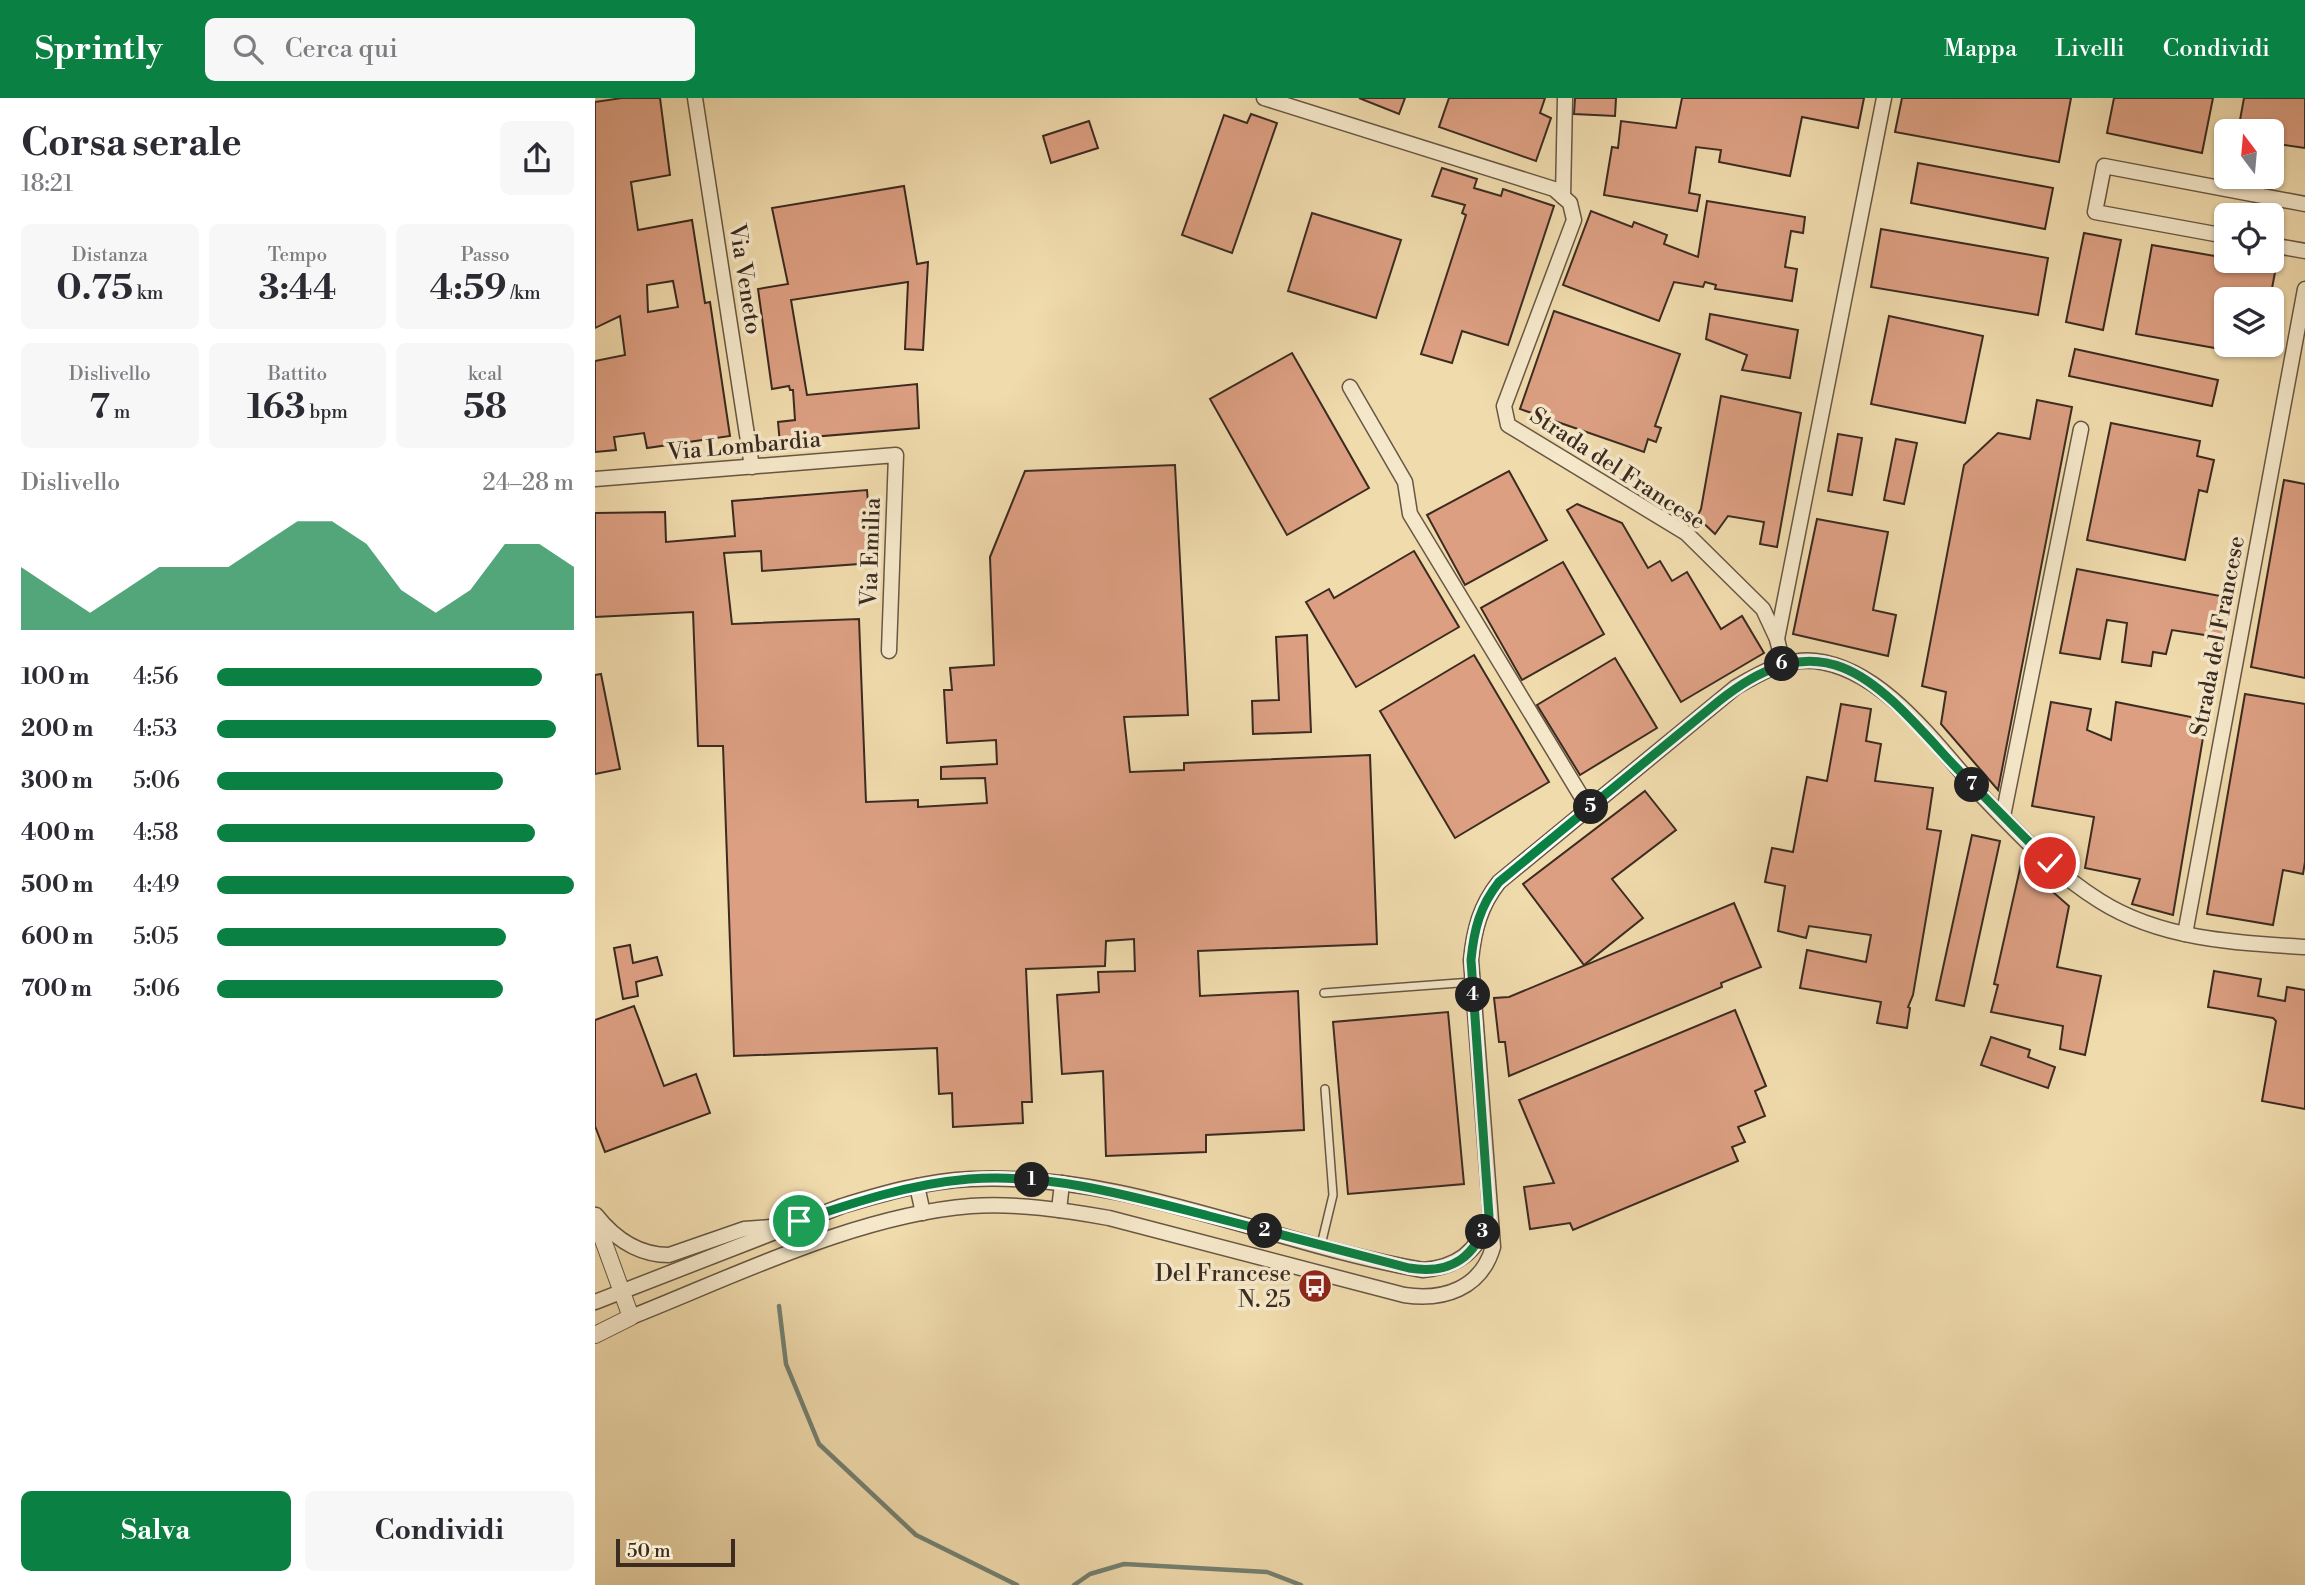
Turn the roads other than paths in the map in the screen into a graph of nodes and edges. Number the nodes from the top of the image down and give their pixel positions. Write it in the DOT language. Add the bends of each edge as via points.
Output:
graph roads {
  1 [pos="695,98"];
  2 [pos="1264,98"];
  3 [pos="1565,98"];
  4 [pos="1884,98"];
  5 [pos="1308,105"];
  6 [pos="1563,197"];
  7 [pos="2305,204"];
  8 [pos="2214,234"];
  9 [pos="2284,247"];
  10 [pos="2305,251"];
  11 [pos="2305,289"];
  12 [pos="2299,348"];
  13 [pos="1350,387"];
  14 [pos="2081,429"];
  15 [pos="896,455"];
  16 [pos="752,467"];
  17 [pos="595,479"];
  18 [pos="1777,639"];
  19 [pos="889,651"];
  20 [pos="1783,664"];
  21 [pos="1588,809"];
  22 [pos="2003,816"];
  23 [pos="2185,934"];
  24 [pos="2305,947"];
  25 [pos="1472,982"];
  26 [pos="1324,992"];
  27 [pos="1325,1089"];
  28 [pos="1062,1183"];
  29 [pos="917,1186"];
  30 [pos="1059,1210"];
  31 [pos="923,1213"];
  32 [pos="595,1216"];
  33 [pos="1489,1216"];
  34 [pos="790,1225"];
  35 [pos="1315,1244"];
  36 [pos="1303,1268"];
  37 [pos="621,1292"];
  38 [pos="595,1302"];
  39 [pos="631,1317"];
  40 [pos="595,1335"];
  1 -- 16 [label="street, Via Veneto"];
  2 -- 5 [label="street"];
  3 -- 6 [label="street, Strada del Francese"];
  4 -- 18 [label="street, Strada del Francese"];
  5 -- 6 [label="street" via="1554,189"];
  6 -- 18 [label="street, Strada del Francese" via="1570,203 1574,220 1504,406 1508,425 1686,533 1763,609"];
  7 -- 8 [label="street" via="2104,166 2095,212"];
  9 -- 10 [label="street"];
  11 -- 12 [label="street, Strada del Francese"];
  12 -- 23 [label="street, Strada del Francese"];
  13 -- 21 [label="street" via="1405,482 1410,514"];
  14 -- 22 [label="street"];
  15 -- 16 [label="street, Via Lombardia"];
  15 -- 19 [label="street, Via Emilia"];
  16 -- 17 [label="street, Via Lombardia"];
  18 -- 20 [label="street, Strada del Francese"];
  20 -- 21 [label="street" via="1736,687"];
  20 -- 22 [label="street" via="1798,660 1830,663 1870,681"];
  21 -- 25 [label="street" via="1490,893 1473,933"];
  22 -- 23 [label="street" via="2093,897 2138,922"];
  23 -- 24 [label="street"];
  25 -- 26 [label="lane"];
  25 -- 33 [label="street"];
  27 -- 35 [label="lane" via="1333,1195"];
  28 -- 29 [label="street" via="970,1179"];
  28 -- 30 [label="street"];
  28 -- 35 [label="street" via="1114,1191"];
  29 -- 31 [label="street"];
  29 -- 34 [label="street"];
  30 -- 31 [label="street" via="972,1206"];
  30 -- 36 [label="street" via="1109,1218"];
  31 -- 39 [label="street" via="809,1247"];
  32 -- 34 [label="street" via="622,1241 657,1255 744,1229"];
  32 -- 37 [label="street"];
  33 -- 35 [label="street" via="1470,1253 1437,1269 1409,1268"];
  33 -- 36 [label="street" via="1493,1247 1489,1260 1482,1272 1454,1293 1404,1295"];
  34 -- 37 [label="street"];
  35 -- 36 [label="street"];
  37 -- 38 [label="street"];
  37 -- 39 [label="street"];
  39 -- 40 [label="street"];
}
